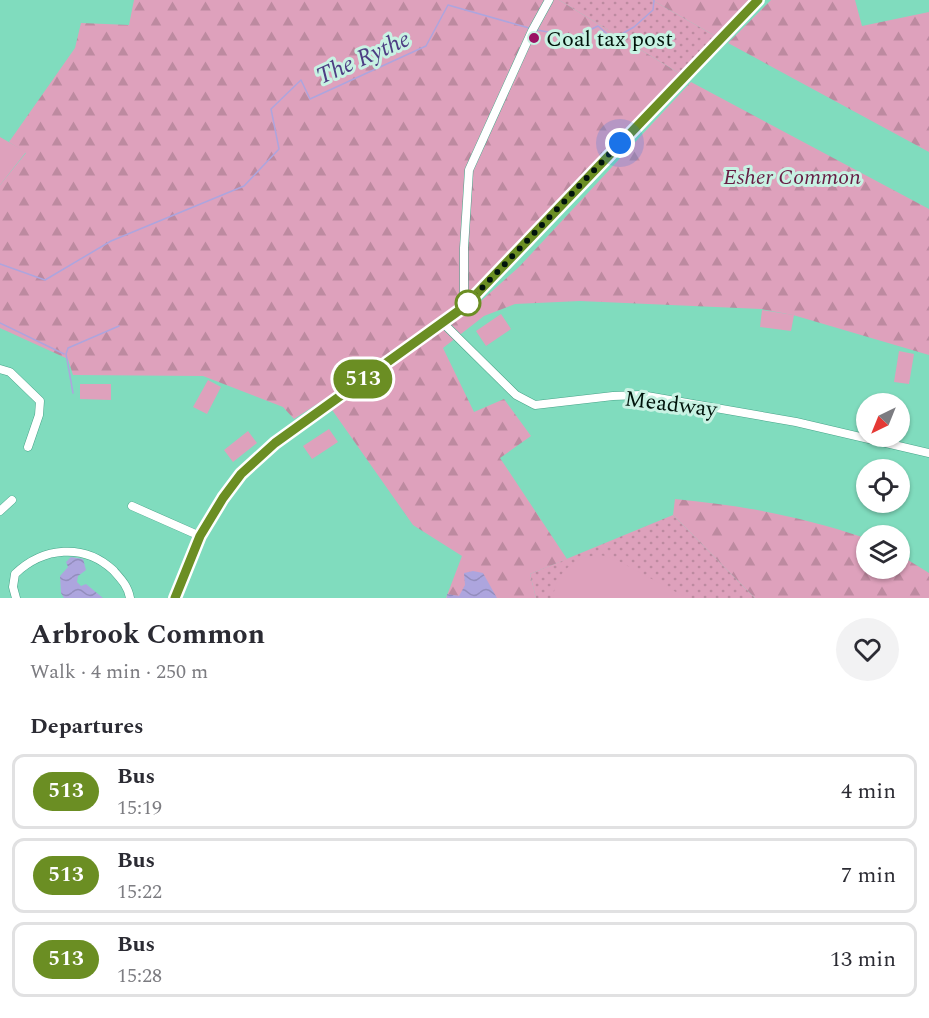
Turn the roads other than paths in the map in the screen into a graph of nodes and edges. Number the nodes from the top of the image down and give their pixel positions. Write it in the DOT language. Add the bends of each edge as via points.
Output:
graph roads {
  1 [pos="549,0"];
  2 [pos="758,0"];
  3 [pos="464,307"];
  4 [pos="443,323"];
  5 [pos="0,369"];
  6 [pos="21,434"];
  7 [pos="32,437"];
  8 [pos="28,447"];
  9 [pos="929,453"];
  10 [pos="12,500"];
  11 [pos="132,506"];
  12 [pos="0,511"];
  13 [pos="200,536"];
  14 [pos="16,598"];
  15 [pos="130,598"];
  16 [pos="174,598"];
  1 -- 3 [label="street" via="469,170"];
  2 -- 3 [label="main road"];
  3 -- 4 [label="main road"];
  4 -- 9 [label="street, Meadway" via="516,394 535,405 641,395 796,422"];
  4 -- 13 [label="main road" via="275,443 241,474"];
  5 -- 7 [label="street" via="10,372 40,401"];
  6 -- 7 [label="street"];
  7 -- 8 [label="street"];
  10 -- 12 [label="street"];
  11 -- 13 [label="street"];
  13 -- 16 [label="main road"];
  14 -- 15 [label="street" via="15,574 38,557 62,551 100,558 128,587"];
}
